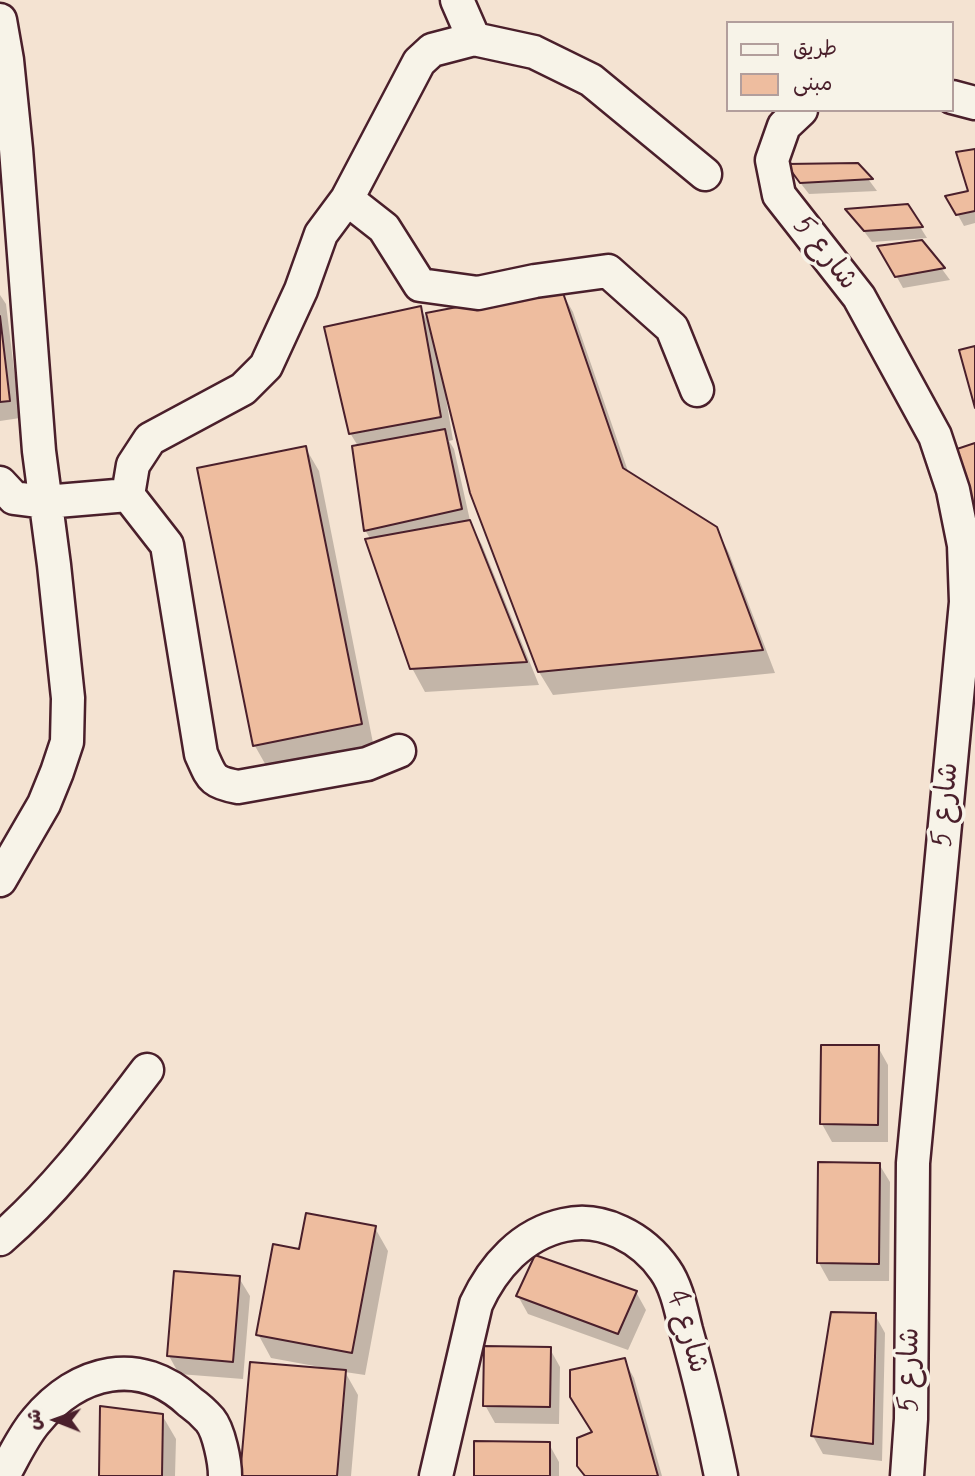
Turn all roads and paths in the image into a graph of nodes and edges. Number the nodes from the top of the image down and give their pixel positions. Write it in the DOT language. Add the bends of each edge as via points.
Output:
graph roads {
  1 [pos="457,0"];
  2 [pos="0,20"];
  3 [pos="474,39"];
  4 [pos="954,98"];
  5 [pos="975,103"];
  6 [pos="799,112"];
  7 [pos="8,150"];
  8 [pos="705,174"];
  9 [pos="347,199"];
  10 [pos="697,390"];
  11 [pos="0,483"];
  12 [pos="128,495"];
  13 [pos="46,502"];
  14 [pos="970,616"];
  15 [pos="399,751"];
  16 [pos="0,880"];
  17 [pos="147,1070"];
  18 [pos="0,1239"];
  19 [pos="3,1476"];
  20 [pos="225,1476"];
  21 [pos="436,1476"];
  22 [pos="721,1476"];
  23 [pos="907,1476"];
  1 -- 3 [label="street"];
  2 -- 7 [label="street" via="7,60"];
  3 -- 8 [label="street" via="534,52 591,80"];
  3 -- 9 [label="street" via="432,50 419,62"];
  4 -- 5 [label="street"];
  6 -- 14 [label="street, شارع 5" via="784,125 772,160 779,195 859,298 935,436 953,489 964,545"];
  7 -- 13 [label="street"];
  9 -- 10 [label="street" via="384,228 420,285 478,293 608,271 672,328"];
  9 -- 12 [label="street" via="321,234 266,366 243,389 150,439 132,465"];
  11 -- 13 [label="street" via="14,498"];
  12 -- 13 [label="street"];
  12 -- 15 [label="street" via="167,545 201,754 220,784 238,787 368,764"];
  13 -- 16 [label="street" via="68,698 67,742 44,804"];
  14 -- 23 [label="street, شارع 5" via="913,1163"];
  17 -- 18 [label="street" via="76,1163"];
  19 -- 20 [label="street" via="36,1420 66,1393 100,1375 116,1373 157,1379 187,1398 212,1422"];
  21 -- 22 [label="street, شارع 4" via="476,1304 485,1285 517,1248 552,1227 574,1222 624,1233 645,1247 666,1271 706,1401"];
}
